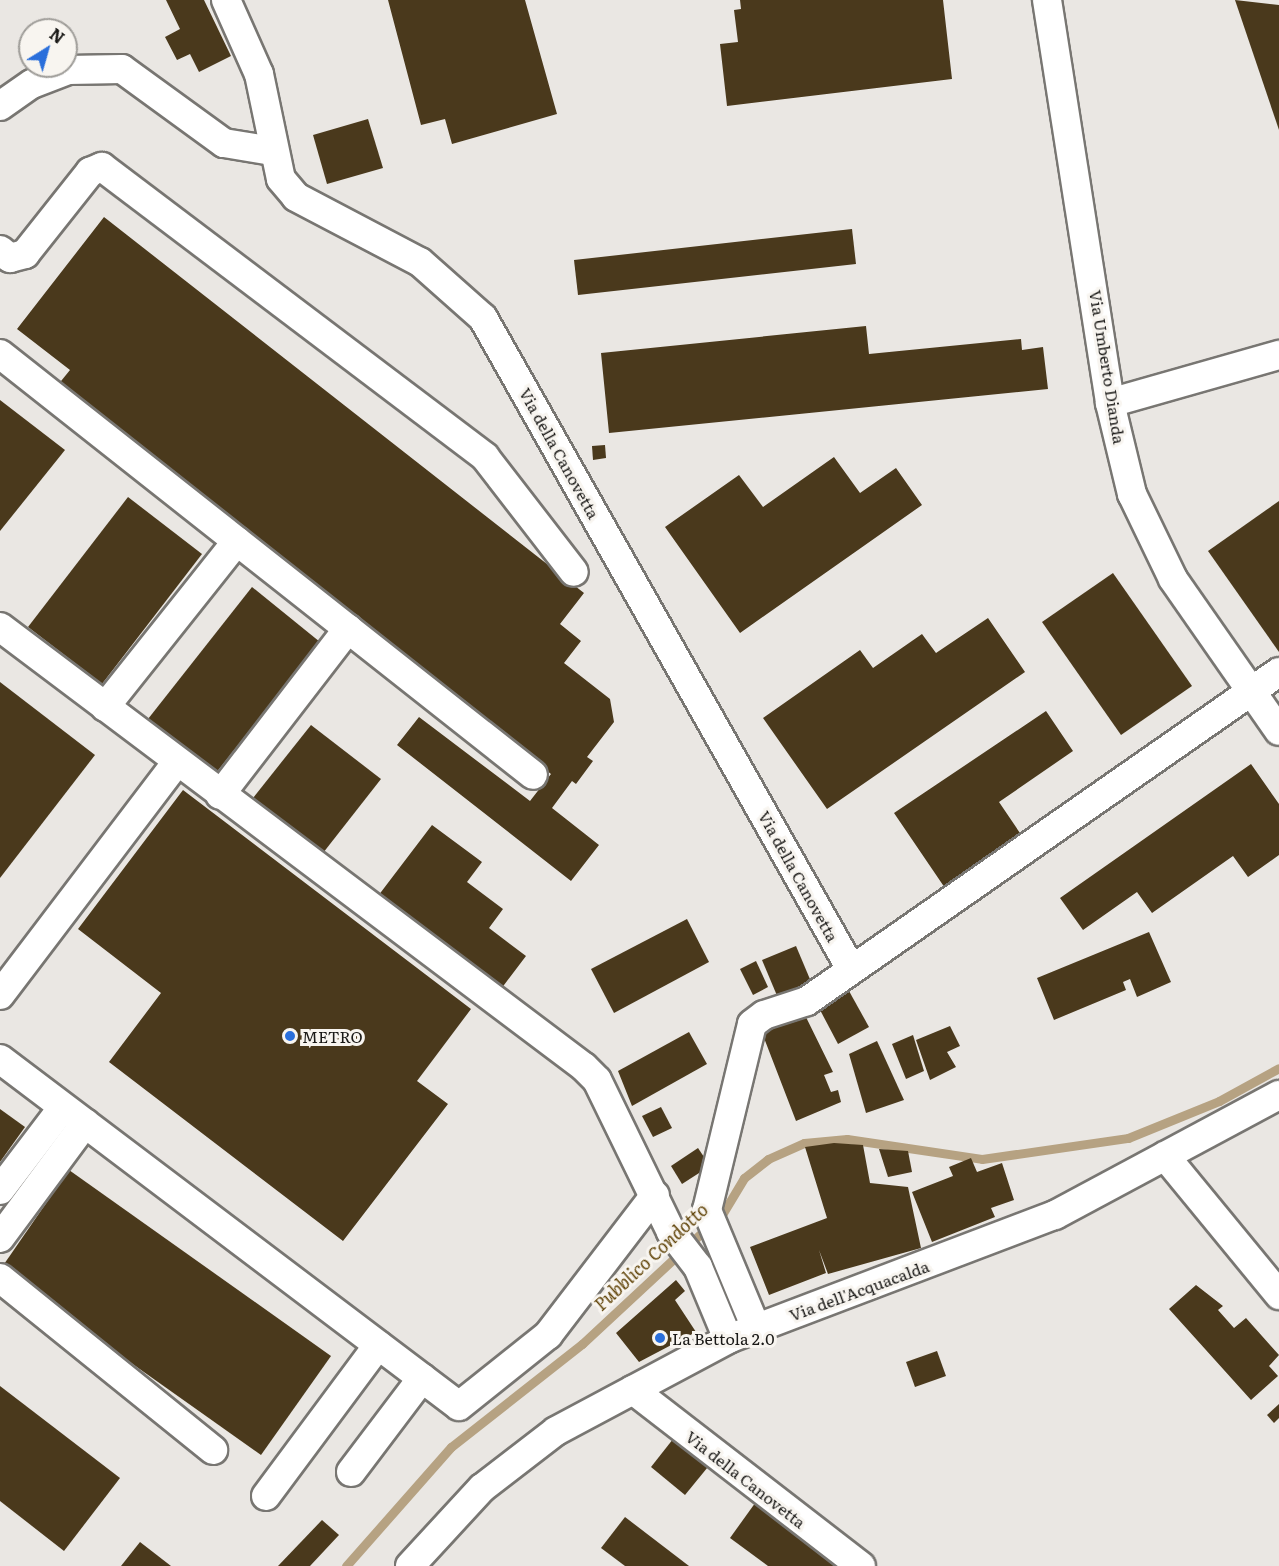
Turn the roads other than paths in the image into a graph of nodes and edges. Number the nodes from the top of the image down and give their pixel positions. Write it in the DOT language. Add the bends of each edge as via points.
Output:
graph roads {
  1 [pos="226,0"];
  2 [pos="1047,0"];
  3 [pos="0,106"];
  4 [pos="273,151"];
  5 [pos="0,250"];
  6 [pos="0,354"];
  7 [pos="1279,355"];
  8 [pos="1110,403"];
  9 [pos="237,541"];
  10 [pos="574,572"];
  11 [pos="0,627"];
  12 [pos="348,629"];
  13 [pos="1279,672"];
  14 [pos="1253,690"];
  15 [pos="105,707"];
  16 [pos="1279,730"];
  17 [pos="177,762"];
  18 [pos="533,775"];
  19 [pos="220,795"];
  20 [pos="851,969"];
  21 [pos="0,995"];
  22 [pos="0,1059"];
  23 [pos="1279,1095"];
  24 [pos="74,1115"];
  25 [pos="1165,1156"];
  26 [pos="0,1190"];
  27 [pos="655,1195"];
  28 [pos="0,1238"];
  29 [pos="0,1278"];
  30 [pos="1279,1294"];
  31 [pos="756,1328"];
  32 [pos="728,1339"];
  33 [pos="378,1345"];
  34 [pos="422,1378"];
  35 [pos="633,1390"];
  36 [pos="213,1450"];
  37 [pos="351,1472"];
  38 [pos="266,1496"];
  39 [pos="410,1566"];
  40 [pos="861,1566"];
  1 -- 4 [label="street, Via della Canovetta" via="259,74"];
  2 -- 8 [label="street, Via Umberto Dianda"];
  3 -- 4 [label="street" via="32,84 68,70 122,69 224,143"];
  4 -- 20 [label="street, Via della Canovetta" via="281,179 296,198 420,262 483,318"];
  5 -- 10 [label="street" via="10,258 25,254 90,172 102,167 485,457"];
  6 -- 9 [label="street"];
  7 -- 8 [label="street"];
  8 -- 14 [label="street, Via Umberto Dianda" via="1132,495 1168,568"];
  9 -- 12 [label="street"];
  9 -- 15 [label="street"];
  11 -- 15 [label="street"];
  12 -- 18 [label="street"];
  12 -- 19 [label="street"];
  13 -- 14 [label="street"];
  14 -- 16 [label="street, Via Umberto Dianda"];
  14 -- 20 [label="street"];
  15 -- 17 [label="street"];
  17 -- 19 [label="street"];
  17 -- 21 [label="street"];
  19 -- 27 [label="street" via="584,1067 597,1080"];
  20 -- 31 [label="street" via="807,1001 764,1015 752,1024 713,1223"];
  22 -- 24 [label="street"];
  23 -- 25 [label="street, Via dell'Acquacalda"];
  24 -- 26 [label="street"];
  24 -- 28 [label="street"];
  24 -- 33 [label="street"];
  25 -- 30 [label="street"];
  25 -- 31 [label="street, Via dell'Acquacalda" via="1055,1215"];
  27 -- 32 [label="street" via="671,1232 698,1267"];
  27 -- 34 [label="street" via="548,1335 459,1406"];
  29 -- 36 [label="street"];
  31 -- 32 [label="street, Via dell'Acquacalda"];
  32 -- 35 [label="street, Via dell'Acquacalda"];
  33 -- 34 [label="street"];
  33 -- 38 [label="street"];
  34 -- 37 [label="street"];
  35 -- 39 [label="street, Via dell'Acquacalda" via="556,1431 482,1488"];
  35 -- 40 [label="street, Via della Canovetta"];
}
